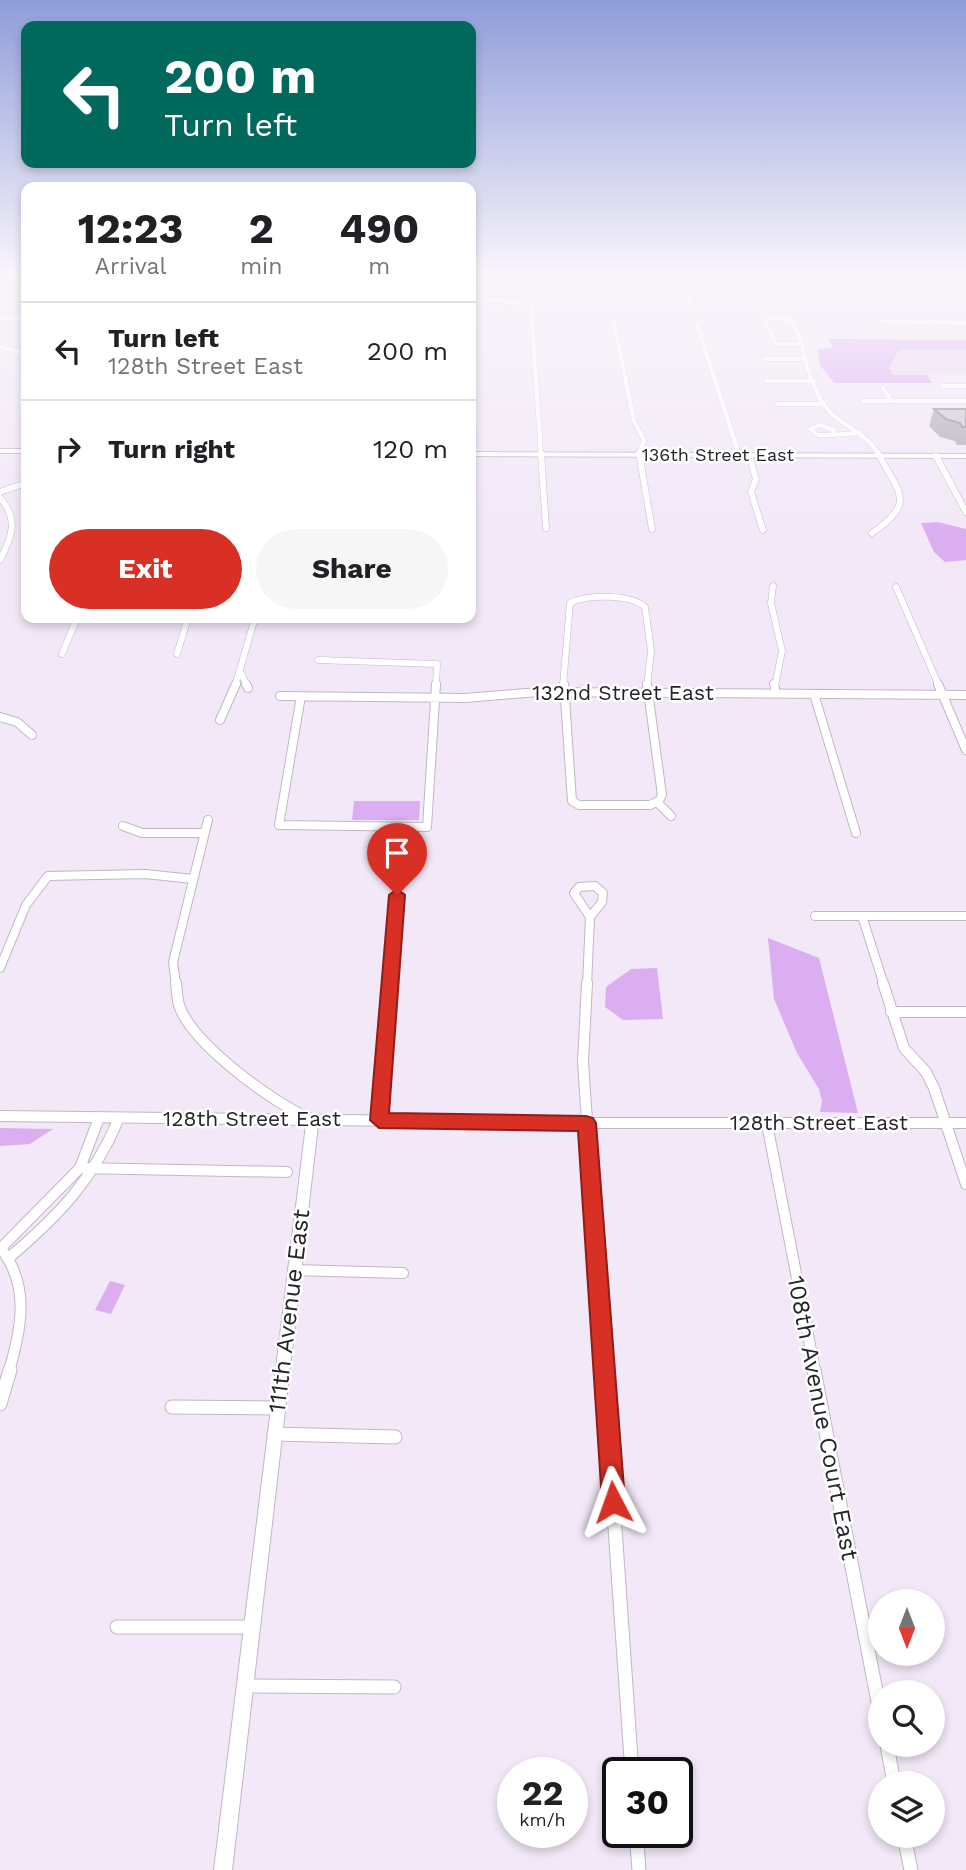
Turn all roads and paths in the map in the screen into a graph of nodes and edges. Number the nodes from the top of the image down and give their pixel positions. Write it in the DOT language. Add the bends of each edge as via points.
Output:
graph roads {
  1 [pos="533,362"];
  2 [pos="622,362"];
  3 [pos="709,362"];
  4 [pos="805,362"];
  5 [pos="766,381"];
  6 [pos="814,381"];
  7 [pos="942,386"];
  8 [pos="966,386"];
  9 [pos="883,388"];
  10 [pos="863,401"];
  11 [pos="891,401"];
  12 [pos="966,401"];
  13 [pos="778,404"];
  14 [pos="824,404"];
  15 [pos="860,433"];
  16 [pos="831,435"];
  17 [pos="0,451"];
  18 [pos="21,451"];
  19 [pos="476,454"];
  20 [pos="540,454"];
  21 [pos="639,454"];
  22 [pos="739,455"];
  23 [pos="749,455"];
  24 [pos="879,456"];
  25 [pos="936,456"];
  26 [pos="966,456"];
  27 [pos="21,485"];
  28 [pos="0,492"];
  29 [pos="0,498"];
  30 [pos="966,512"];
  31 [pos="546,528"];
  32 [pos="652,528"];
  33 [pos="763,530"];
  34 [pos="872,533"];
  35 [pos="0,560"];
  36 [pos="773,586"];
  37 [pos="896,587"];
  38 [pos="76,623"];
  39 [pos="186,623"];
  40 [pos="254,623"];
  41 [pos="62,654"];
  42 [pos="177,654"];
  43 [pos="318,660"];
  44 [pos="241,673"];
  45 [pos="248,688"];
  46 [pos="563,692"];
  47 [pos="649,693"];
  48 [pos="776,693"];
  49 [pos="814,694"];
  50 [pos="942,695"];
  51 [pos="966,695"];
  52 [pos="280,696"];
  53 [pos="301,696"];
  54 [pos="434,698"];
  55 [pos="0,717"];
  56 [pos="220,720"];
  57 [pos="32,735"];
  58 [pos="966,750"];
  59 [pos="657,802"];
  60 [pos="671,816"];
  61 [pos="208,820"];
  62 [pos="123,826"];
  63 [pos="204,833"];
  64 [pos="856,833"];
  65 [pos="192,880"];
  66 [pos="397,895"];
  67 [pos="815,916"];
  68 [pos="862,916"];
  69 [pos="966,916"];
  70 [pos="590,917"];
  71 [pos="0,968"];
  72 [pos="891,1012"];
  73 [pos="966,1012"];
  74 [pos="0,1116"];
  75 [pos="99,1118"];
  76 [pos="119,1118"];
  77 [pos="313,1119"];
  78 [pos="379,1120"];
  79 [pos="586,1123"];
  80 [pos="946,1123"];
  81 [pos="966,1123"];
  82 [pos="767,1124"];
  83 [pos="80,1168"];
  84 [pos="97,1170"];
  85 [pos="287,1172"];
  86 [pos="966,1184"];
  87 [pos="0,1248"];
  88 [pos="10,1257"];
  89 [pos="293,1270"];
  90 [pos="403,1273"];
  91 [pos="0,1404"];
  92 [pos="172,1407"];
  93 [pos="276,1408"];
  94 [pos="274,1434"];
  95 [pos="395,1437"];
  96 [pos="117,1627"];
  97 [pos="252,1627"];
  98 [pos="874,1680"];
  99 [pos="245,1686"];
  100 [pos="394,1687"];
  101 [pos="631,1757"];
  102 [pos="637,1848"];
  103 [pos="906,1848"];
  104 [pos="223,1870"];
  105 [pos="639,1870"];
  106 [pos="911,1870"];
  1 -- 20 [label="street"];
  2 -- 21 [label="street" via="634,421 644,440"];
  3 -- 22 [label="street"];
  4 -- 6 [label="street"];
  5 -- 6 [label="street"];
  6 -- 14 [label="street"];
  7 -- 8 [label="street"];
  9 -- 11 [label="street"];
  10 -- 11 [label="street"];
  11 -- 12 [label="street"];
  13 -- 14 [label="street"];
  14 -- 15 [label="street" via="829,413"];
  15 -- 16 [label="street"];
  15 -- 24 [label="street" via="872,442"];
  17 -- 18 [label="street"];
  19 -- 20 [label="street, 136th Street East"];
  20 -- 21 [label="street, 136th Street East"];
  20 -- 31 [label="street"];
  21 -- 22 [label="street, 136th Street East"];
  21 -- 32 [label="street"];
  22 -- 23 [label="street, 136th Street East"];
  23 -- 24 [label="street, 136th Street East"];
  23 -- 33 [label="street" via="756,479 751,492"];
  24 -- 25 [label="street, 136th Street East"];
  24 -- 34 [label="street" via="901,507"];
  25 -- 26 [label="street, 136th Street East"];
  25 -- 30 [label="street"];
  27 -- 28 [label="street"];
  29 -- 35 [label="street" via="12,512 14,525"];
  36 -- 48 [label="street" via="768,598 782,651 773,684"];
  37 -- 50 [label="street"];
  38 -- 41 [label="street"];
  39 -- 42 [label="street"];
  40 -- 44 [label="street"];
  43 -- 54 [label="street" via="437,664"];
  44 -- 45 [label="street"];
  44 -- 56 [label="street"];
  46 -- 47 [label="street, 132nd Street East"];
  46 -- 47 [label="street" via="570,603 578,599 638,601 645,607"];
  46 -- 54 [label="street, 132nd Street East"];
  46 -- 59 [label="street" via="574,803 646,806"];
  47 -- 48 [label="street, 132nd Street East"];
  47 -- 59 [label="street" via="662,790"];
  48 -- 49 [label="street, 132nd Street East"];
  49 -- 50 [label="street, 132nd Street East"];
  49 -- 64 [label="street"];
  50 -- 51 [label="street, 132nd Street East"];
  50 -- 58 [label="street"];
  52 -- 53 [label="street, 132nd Street East"];
  53 -- 54 [label="street, 132nd Street East"];
  53 -- 54 [label="street" via="279,825 427,827"];
  55 -- 57 [label="street" via="18,722"];
  59 -- 60 [label="street"];
  61 -- 63 [label="street"];
  62 -- 63 [label="street" via="142,833"];
  63 -- 65 [label="street"];
  65 -- 71 [label="street" via="145,874 44,878 27,903"];
  65 -- 77 [label="street" via="173,962 179,1006 205,1045 289,1110"];
  66 -- 78 [label="street"];
  67 -- 68 [label="street"];
  68 -- 69 [label="street"];
  68 -- 72 [label="street"];
  70 -- 79 [label="street" via="583,1057"];
  72 -- 73 [label="street"];
  72 -- 80 [label="street" via="904,1048 934,1088"];
  74 -- 75 [label="street, 128th Street East"];
  75 -- 76 [label="street, 128th Street East"];
  75 -- 83 [label="street"];
  76 -- 77 [label="street, 128th Street East"];
  76 -- 84 [label="street"];
  77 -- 78 [label="street, 128th Street East"];
  77 -- 89 [label="street, 111th Avenue East"];
  78 -- 79 [label="street, 128th Street East"];
  79 -- 82 [label="street, 128th Street East"];
  79 -- 101 [label="street"];
  80 -- 81 [label="street, 128th Street East"];
  80 -- 82 [label="street, 128th Street East"];
  80 -- 86 [label="street"];
  82 -- 98 [label="street, 108th Avenue Court East"];
  83 -- 84 [label="street"];
  83 -- 87 [label="street"];
  84 -- 85 [label="street"];
  84 -- 88 [label="street" via="78,1195"];
  87 -- 88 [label="street"];
  88 -- 91 [label="street" via="19,1279 20,1323"];
  89 -- 90 [label="street"];
  89 -- 93 [label="street, 111th Avenue East"];
  92 -- 93 [label="street"];
  93 -- 94 [label="street, 111th Avenue East"];
  94 -- 95 [label="street"];
  94 -- 97 [label="street, 111th Avenue East"];
  96 -- 97 [label="street"];
  97 -- 99 [label="street, 111th Avenue East"];
  99 -- 100 [label="street"];
  99 -- 104 [label="street, 111th Avenue East"];
  102 -- 105 [label="street"];
  103 -- 106 [label="street"];
}
